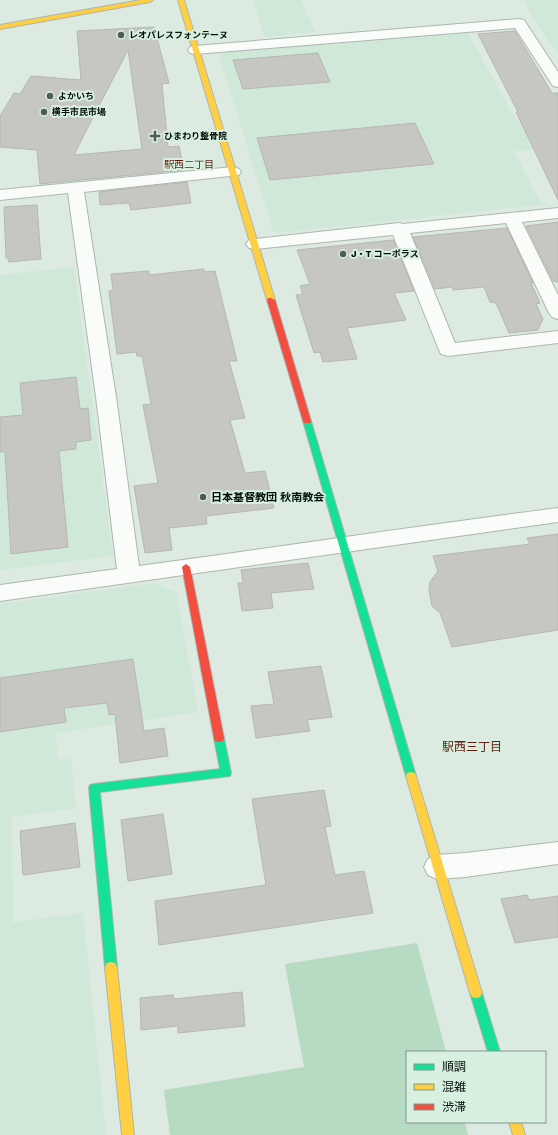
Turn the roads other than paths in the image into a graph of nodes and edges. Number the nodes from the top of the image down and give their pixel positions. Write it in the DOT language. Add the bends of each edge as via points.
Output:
graph roads {
  1 [pos="150,0"];
  2 [pos="181,0"];
  3 [pos="0,27"];
  4 [pos="195,50"];
  5 [pos="558,83"];
  6 [pos="233,172"];
  7 [pos="75,188"];
  8 [pos="0,195"];
  9 [pos="558,212"];
  10 [pos="510,217"];
  11 [pos="399,228"];
  12 [pos="255,244"];
  13 [pos="558,313"];
  14 [pos="558,337"];
  15 [pos="558,515"];
  16 [pos="342,545"];
  17 [pos="186,567"];
  18 [pos="129,576"];
  19 [pos="0,593"];
  20 [pos="558,853"];
  21 [pos="437,867"];
  22 [pos="494,1051"];
  23 [pos="515,1123"];
  24 [pos="128,1135"];
  25 [pos="519,1135"];
  1 -- 3 [label="street"];
  2 -- 4 [label="street"];
  4 -- 5 [label="street" via="519,23"];
  4 -- 6 [label="street"];
  6 -- 7 [label="street"];
  6 -- 12 [label="street"];
  7 -- 8 [label="street"];
  7 -- 18 [label="street"];
  9 -- 10 [label="street"];
  10 -- 11 [label="street"];
  10 -- 13 [label="street"];
  11 -- 12 [label="street"];
  11 -- 14 [label="street" via="448,350"];
  12 -- 16 [label="street"];
  15 -- 16 [label="street"];
  16 -- 17 [label="street"];
  16 -- 21 [label="street"];
  17 -- 18 [label="street"];
  17 -- 24 [label="street" via="226,773 94,788"];
  18 -- 19 [label="street"];
  20 -- 21 [label="street"];
  21 -- 22 [label="street"];
  23 -- 25 [label="street"];
}
